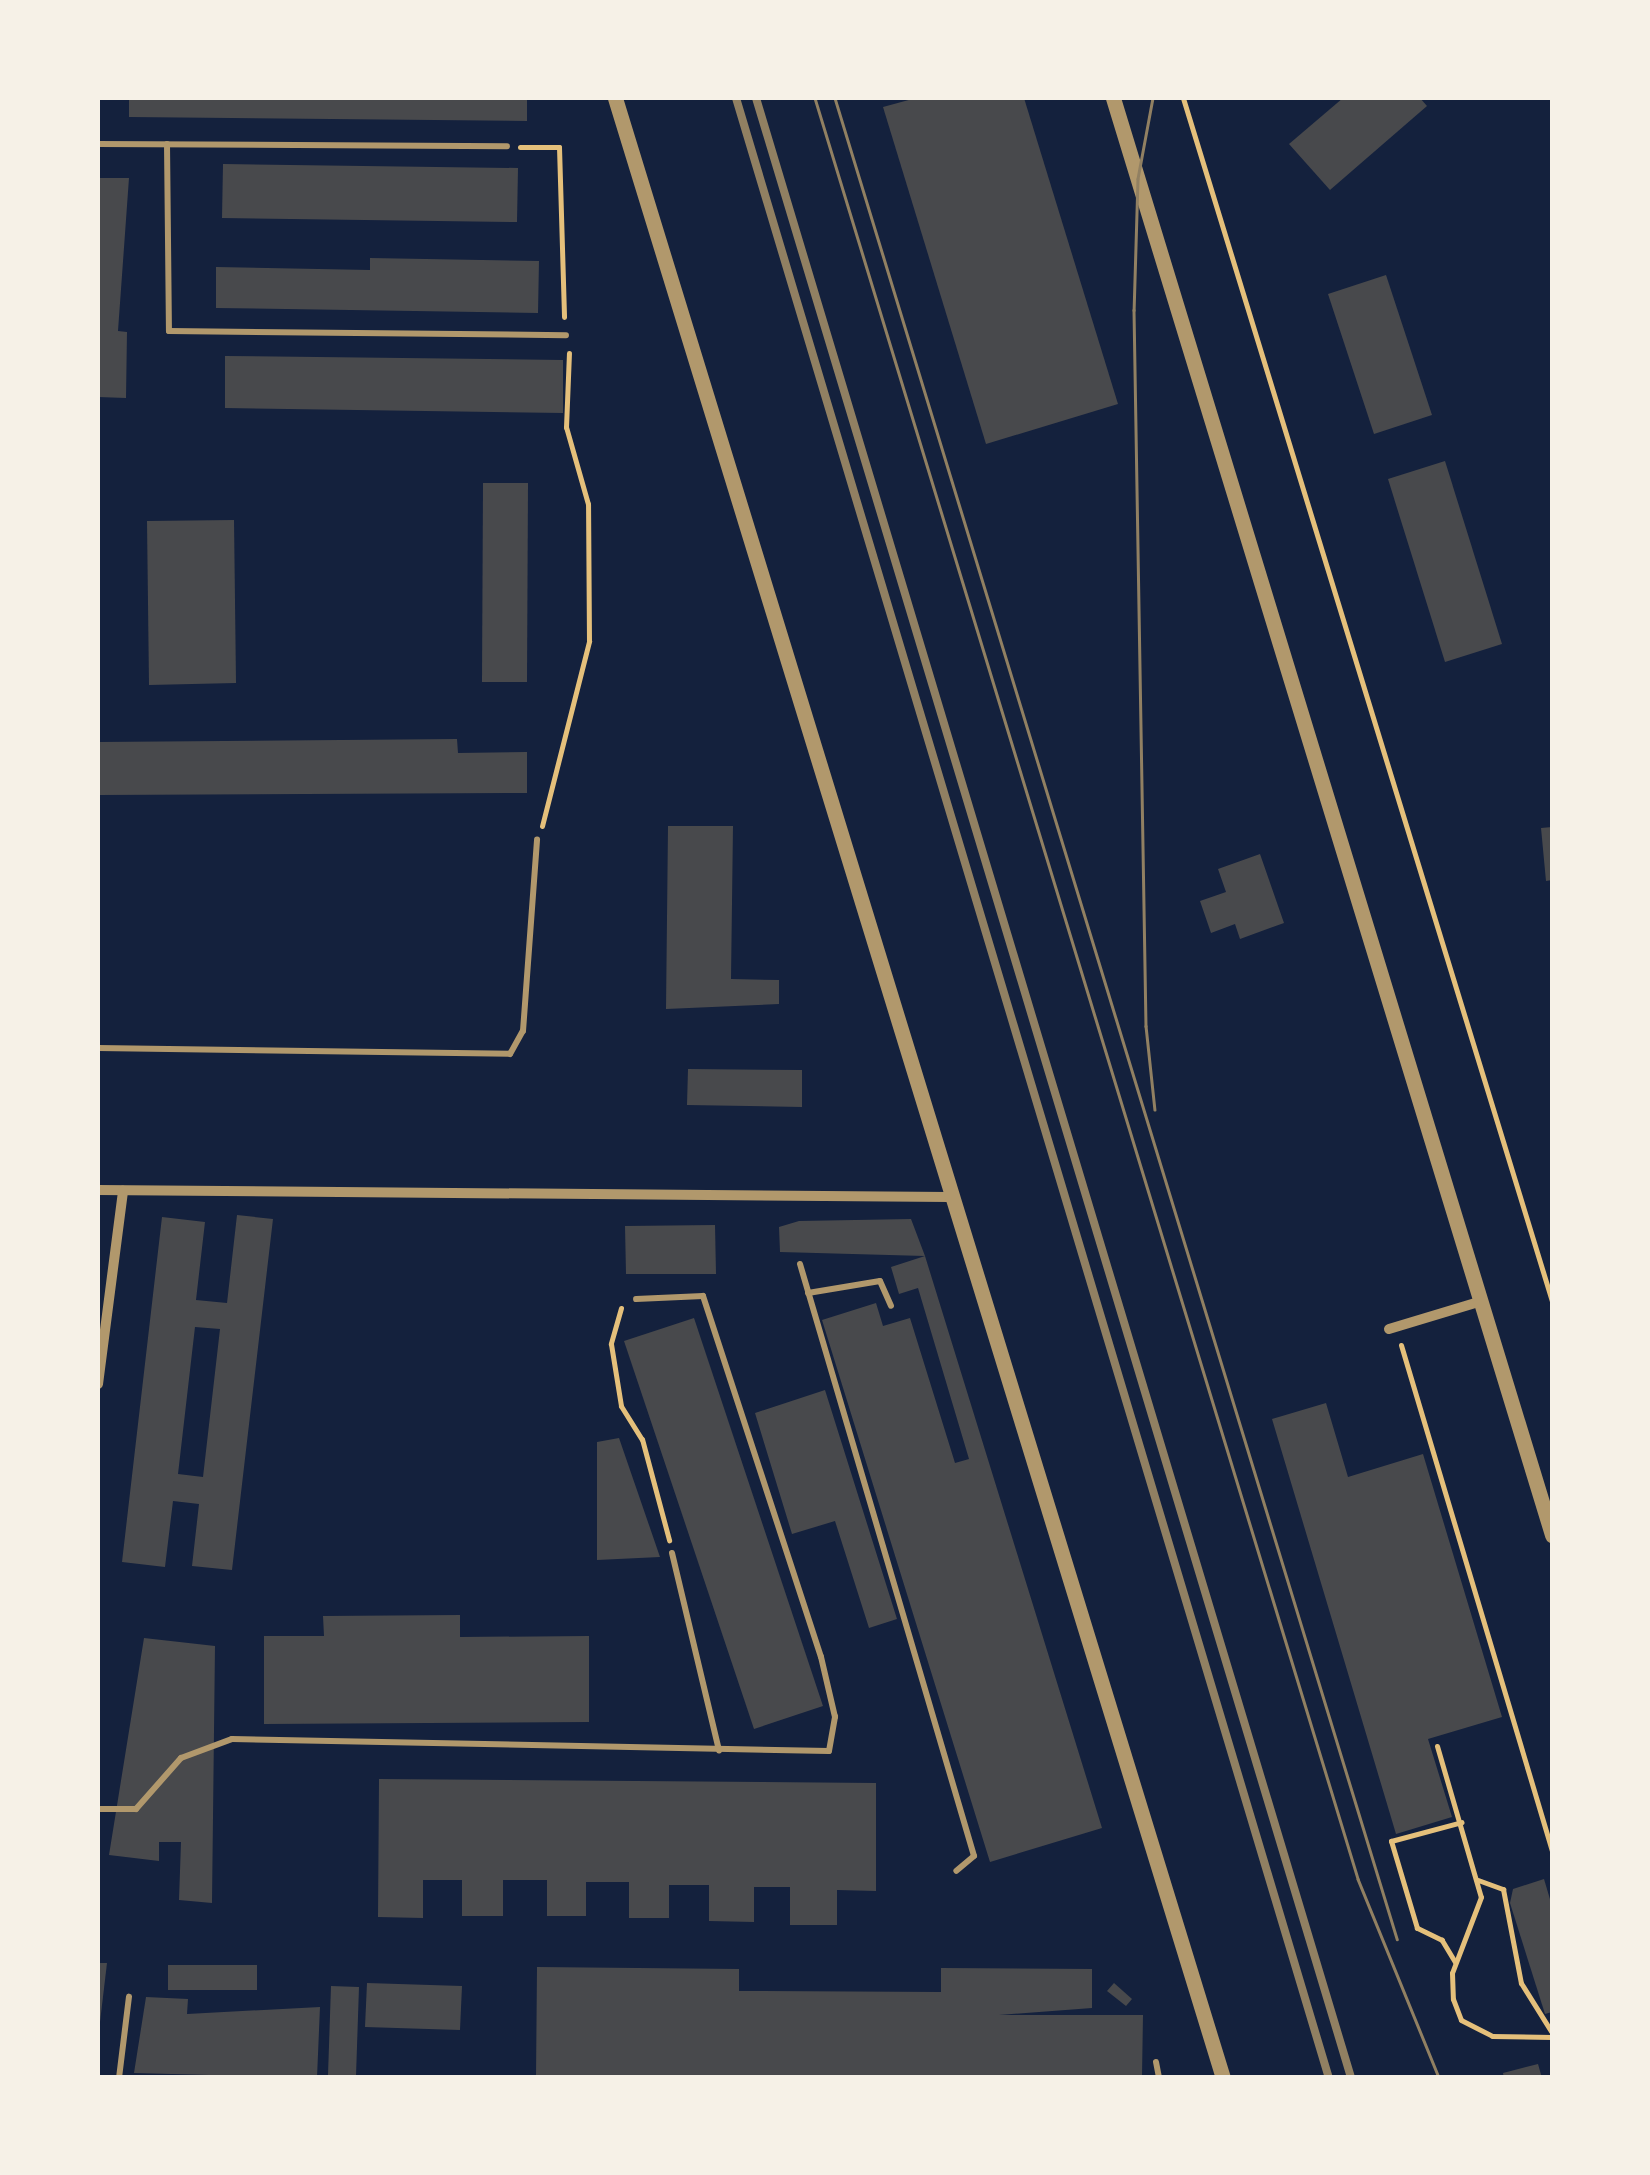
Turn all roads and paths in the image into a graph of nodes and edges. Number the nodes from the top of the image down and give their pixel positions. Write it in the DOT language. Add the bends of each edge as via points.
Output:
graph roads {
  1 [pos="615,98"];
  2 [pos="1113,98"];
  3 [pos="1183,98"];
  4 [pos="98,144"];
  5 [pos="168,144"];
  6 [pos="508,146"];
  7 [pos="566,335"];
  8 [pos="538,840"];
  9 [pos="98,1048"];
  10 [pos="98,1190"];
  11 [pos="123,1191"];
  12 [pos="949,1198"];
  13 [pos="800,1264"];
  14 [pos="808,1293"];
  15 [pos="636,1299"];
  16 [pos="1482,1301"];
  17 [pos="1552,1301"];
  18 [pos="890,1306"];
  19 [pos="1392,1328"];
  20 [pos="98,1384"];
  21 [pos="1552,1535"];
  22 [pos="672,1552"];
  23 [pos="1437,1746"];
  24 [pos="719,1750"];
  25 [pos="98,1809"];
  26 [pos="1462,1822"];
  27 [pos="1552,1852"];
  28 [pos="956,1871"];
  29 [pos="1478,1880"];
  30 [pos="1456,1964"];
  31 [pos="129,1997"];
  32 [pos="1552,2034"];
  33 [pos="1156,2062"];
  34 [pos="119,2078"];
  35 [pos="1159,2078"];
  36 [pos="1223,2078"];
  1 -- 12 [label="street"];
  2 -- 16 [label="street"];
  3 -- 17 [label="path"];
  4 -- 5 [label="lane"];
  5 -- 6 [label="lane"];
  5 -- 7 [label="lane" via="169,331"];
  6 -- 7 [label="path" via="559,147"];
  7 -- 8 [label="path" via="566,427 588,504 589,640"];
  8 -- 9 [label="lane" via="524,1031 510,1054"];
  10 -- 11 [label="street"];
  11 -- 12 [label="street"];
  11 -- 20 [label="street"];
  12 -- 36 [label="street"];
  13 -- 14 [label="lane"];
  14 -- 18 [label="lane" via="880,1281"];
  14 -- 28 [label="lane" via="974,1856"];
  15 -- 22 [label="path" via="623,1303 611,1344 621,1406 642,1439"];
  15 -- 24 [label="lane" via="703,1296 836,1716 829,1751"];
  16 -- 19 [label="street"];
  16 -- 21 [label="street"];
  19 -- 27 [label="path"];
  22 -- 24 [label="lane"];
  23 -- 26 [label="path"];
  24 -- 25 [label="lane" via="232,1739 181,1758 136,1810"];
  26 -- 29 [label="path"];
  26 -- 30 [label="path" via="1390,1841 1417,1928 1452,1949"];
  29 -- 30 [label="path"];
  29 -- 32 [label="path" via="1502,1890 1520,1983"];
  30 -- 32 [label="path" via="1461,2020 1492,2036"];
  31 -- 34 [label="lane"];
  33 -- 35 [label="lane"];
}
